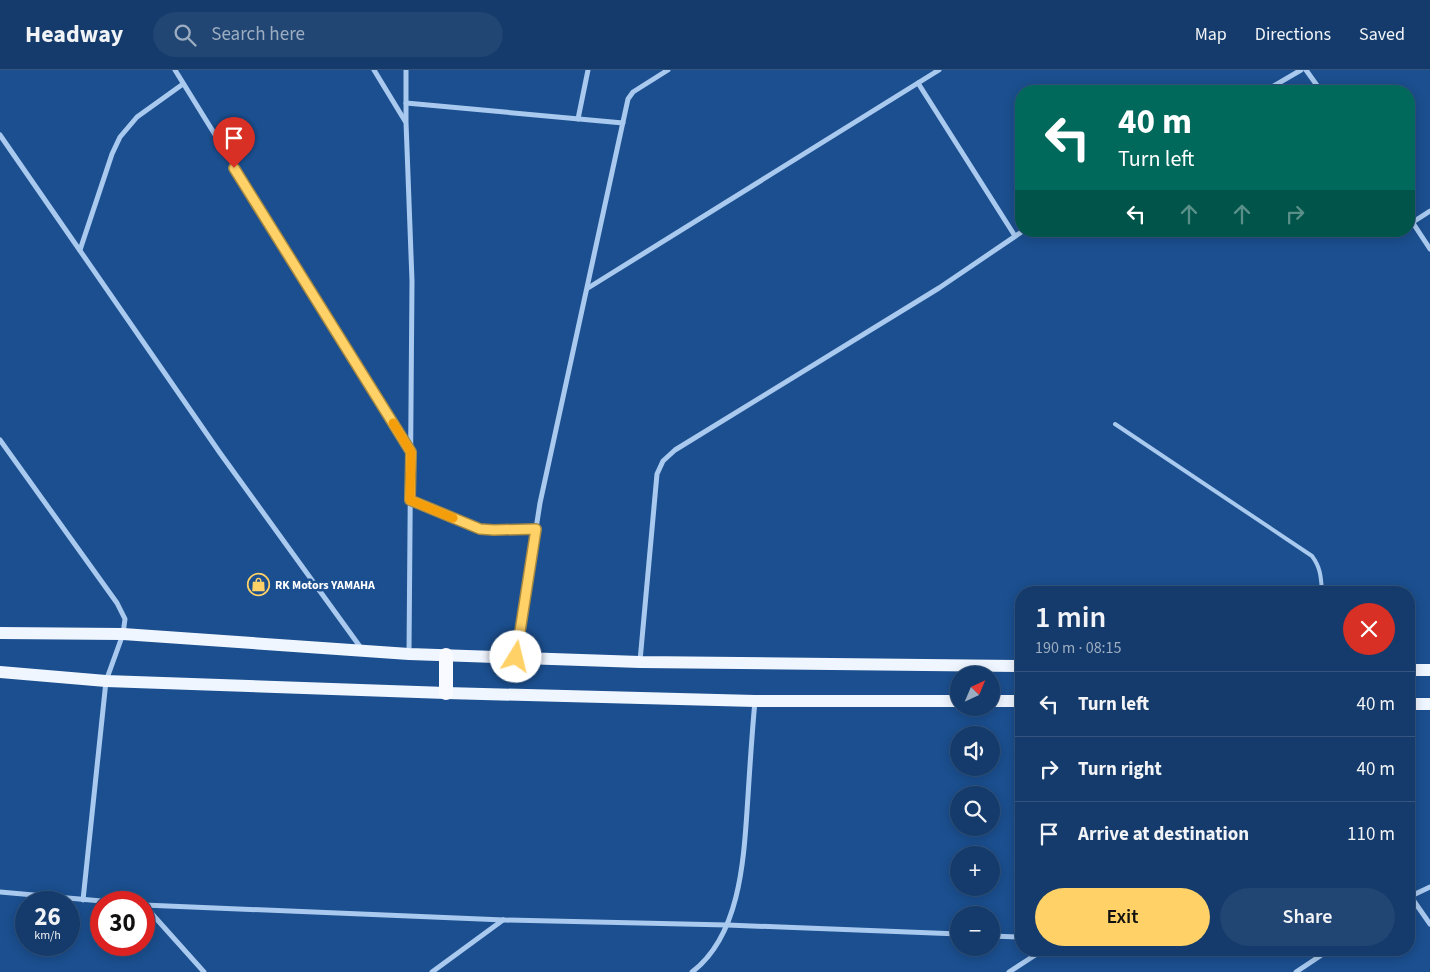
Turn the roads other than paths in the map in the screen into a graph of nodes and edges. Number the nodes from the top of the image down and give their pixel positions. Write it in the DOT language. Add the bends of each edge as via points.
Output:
graph roads {
  1 [pos="175,70"];
  2 [pos="374,70"];
  3 [pos="406,70"];
  4 [pos="588,70"];
  5 [pos="668,70"];
  6 [pos="939,70"];
  7 [pos="1301,70"];
  8 [pos="1306,70"];
  9 [pos="918,83"];
  10 [pos="183,84"];
  11 [pos="1275,85"];
  12 [pos="1316,85"];
  13 [pos="406,103"];
  14 [pos="578,119"];
  15 [pos="406,122"];
  16 [pos="623,123"];
  17 [pos="0,135"];
  18 [pos="1430,211"];
  19 [pos="1415,220"];
  20 [pos="1415,226"];
  21 [pos="1014,236"];
  22 [pos="1430,249"];
  23 [pos="80,250"];
  24 [pos="588,288"];
  25 [pos="1114,424"];
  26 [pos="0,440"];
  27 [pos="411,452"];
  28 [pos="410,500"];
  29 [pos="536,529"];
  30 [pos="1322,586"];
  31 [pos="0,634"];
  32 [pos="123,634"];
  33 [pos="363,651"];
  34 [pos="410,654"];
  35 [pos="446,655"];
  36 [pos="516,657"];
  37 [pos="640,662"];
  38 [pos="1015,666"];
  39 [pos="1415,670"];
  40 [pos="1430,670"];
  41 [pos="0,672"];
  42 [pos="106,681"];
  43 [pos="446,693"];
  44 [pos="755,701"];
  45 [pos="950,701"];
  46 [pos="1000,701"];
  47 [pos="1015,701"];
  48 [pos="1415,703"];
  49 [pos="1430,704"];
  50 [pos="1430,887"];
  51 [pos="0,892"];
  52 [pos="1415,893"];
  53 [pos="83,900"];
  54 [pos="90,900"];
  55 [pos="1415,904"];
  56 [pos="504,920"];
  57 [pos="1430,924"];
  58 [pos="727,925"];
  59 [pos="950,934"];
  60 [pos="1000,936"];
  61 [pos="1015,937"];
  62 [pos="1034,956"];
  63 [pos="1320,956"];
  64 [pos="204,972"];
  65 [pos="432,972"];
  66 [pos="692,972"];
  67 [pos="1009,972"];
  68 [pos="1296,972"];
  1 -- 10 [label="street"];
  2 -- 15 [label="street"];
  3 -- 13 [label="street"];
  4 -- 14 [label="street"];
  5 -- 16 [label="street" via="633,92 628,99"];
  6 -- 9 [label="street"];
  7 -- 11 [label="street"];
  8 -- 12 [label="street"];
  9 -- 21 [label="street"];
  9 -- 24 [label="street"];
  10 -- 23 [label="street" via="137,118 120,138"];
  10 -- 27 [label="street"];
  13 -- 14 [label="street"];
  13 -- 15 [label="street"];
  14 -- 16 [label="street"];
  15 -- 27 [label="street" via="412,281"];
  16 -- 24 [label="street"];
  17 -- 23 [label="street"];
  18 -- 19 [label="street"];
  20 -- 22 [label="street"];
  21 -- 37 [label="street" via="939,288 675,450 663,461 657,474"];
  23 -- 33 [label="street" via="220,453"];
  24 -- 29 [label="street"];
  25 -- 30 [label="lane" via="1312,556 1321,572"];
  26 -- 32 [label="street" via="117,604 125,619"];
  27 -- 28 [label="street"];
  28 -- 29 [label="street" via="480,529"];
  28 -- 34 [label="street"];
  29 -- 36 [label="street"];
  31 -- 32 [label="main road"];
  32 -- 33 [label="main road"];
  32 -- 42 [label="street"];
  33 -- 34 [label="main road"];
  34 -- 35 [label="main road"];
  35 -- 36 [label="main road"];
  35 -- 43 [label="highway"];
  36 -- 37 [label="main road"];
  37 -- 38 [label="main road"];
  39 -- 40 [label="main road"];
  41 -- 42 [label="main road"];
  42 -- 43 [label="main road"];
  42 -- 53 [label="street"];
  43 -- 44 [label="main road"];
  44 -- 45 [label="main road"];
  44 -- 58 [label="street" via="745,843 737,893"];
  46 -- 47 [label="main road"];
  48 -- 49 [label="main road"];
  50 -- 52 [label="street"];
  51 -- 53 [label="street"];
  53 -- 54 [label="street"];
  55 -- 57 [label="street"];
  56 -- 58 [label="street"];
  56 -- 64 [label="street" via="144,905"];
  56 -- 65 [label="street"];
  58 -- 59 [label="street"];
  58 -- 66 [label="street" via="713,951"];
  60 -- 61 [label="street"];
  62 -- 67 [label="street"];
  63 -- 68 [label="street"];
}
